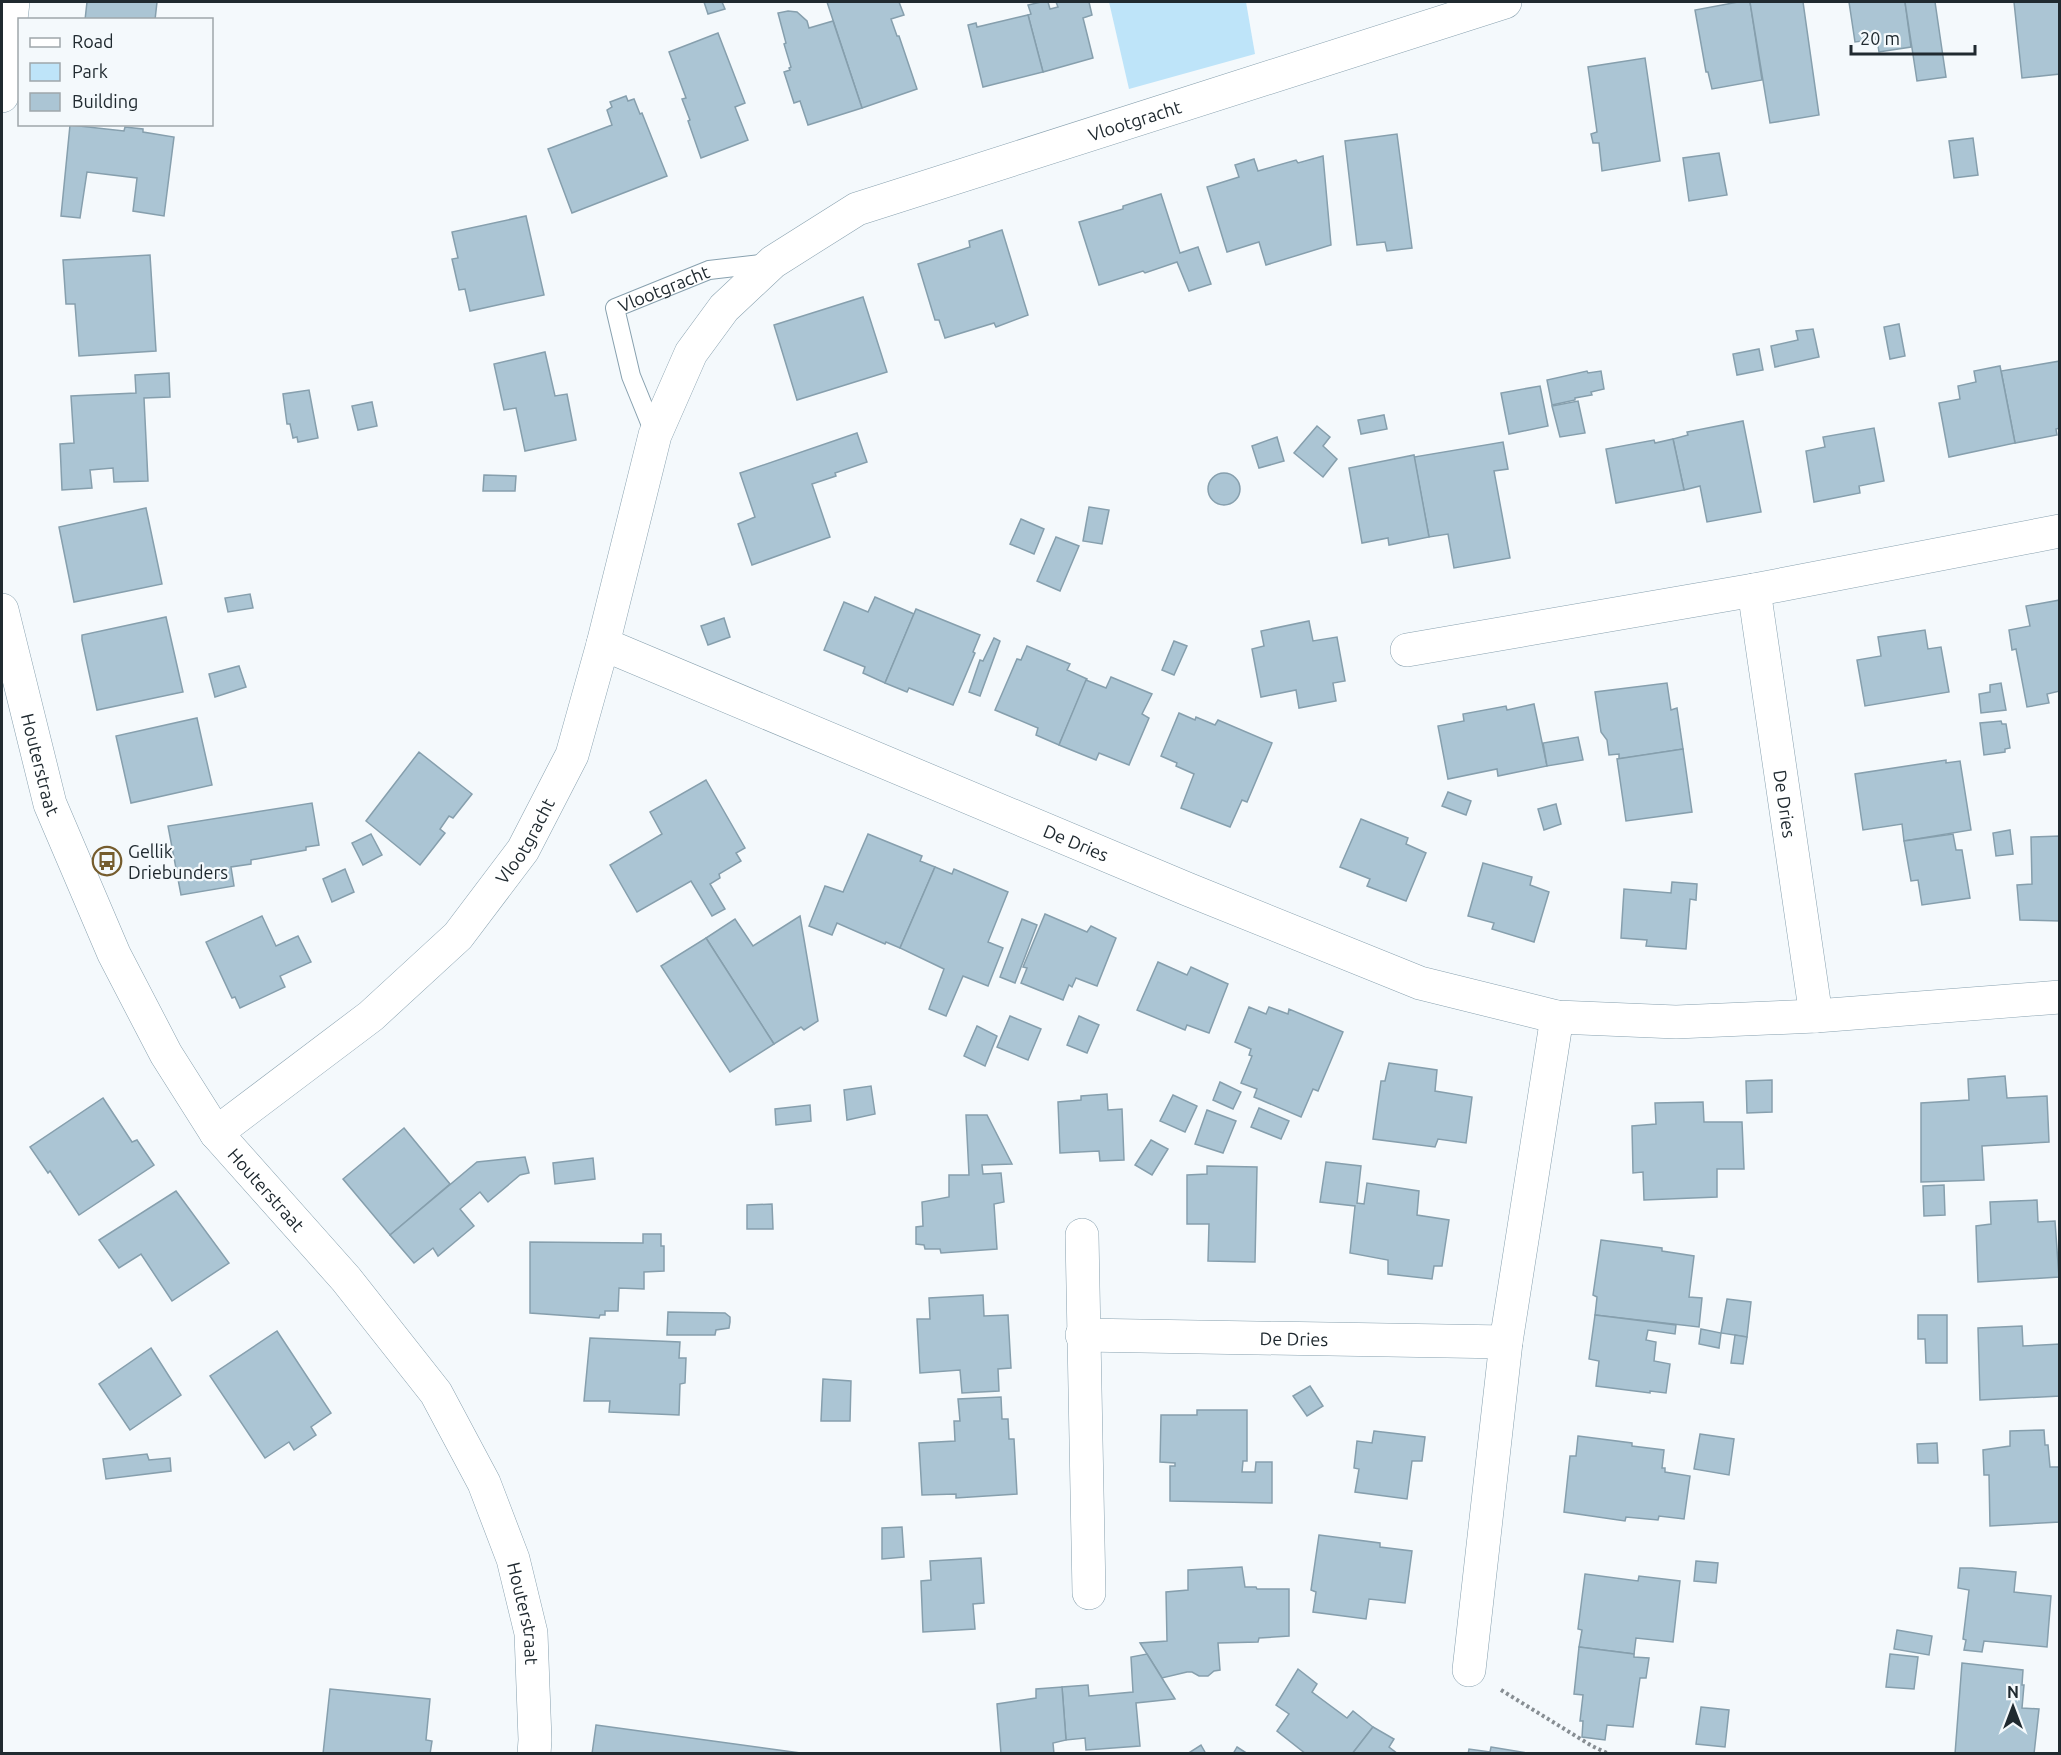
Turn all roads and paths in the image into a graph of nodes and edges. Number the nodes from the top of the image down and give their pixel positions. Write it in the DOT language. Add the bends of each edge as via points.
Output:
graph roads {
  1 [pos="13,2"];
  2 [pos="1505,2"];
  3 [pos="2,96"];
  4 [pos="773,262"];
  5 [pos="655,435"];
  6 [pos="2060,531"];
  7 [pos="1754,590"];
  8 [pos="2,610"];
  9 [pos="603,644"];
  10 [pos="1407,650"];
  11 [pos="2060,997"];
  12 [pos="1816,1016"];
  13 [pos="1557,1017"];
  14 [pos="216,1133"];
  15 [pos="1082,1235"];
  16 [pos="1082,1335"];
  17 [pos="1506,1341"];
  18 [pos="1089,1593"];
  19 [pos="1469,1670"];
  20 [pos="1592,1746"];
  21 [pos="534,1754"];
  22 [pos="1591,1754"];
  23 [pos="1609,1754"];
  1 -- 3 [label="street"];
  2 -- 4 [label="street, Vlootgracht" via="857,209"];
  4 -- 5 [label="street, Vlootgracht" via="724,308 691,353"];
  4 -- 5 [label="lane, Vlootgracht" via="709,270 615,308 631,376"];
  5 -- 9 [label="street, Vlootgracht"];
  6 -- 7 [label="street"];
  7 -- 10 [label="street"];
  7 -- 12 [label="street, De Dries"];
  8 -- 14 [label="street, Houterstraat" via="50,804 114,954 166,1054"];
  9 -- 13 [label="street, De Dries" via="1187,889 1420,982"];
  9 -- 14 [label="street, Vlootgracht" via="572,755 523,850 458,936 371,1016"];
  11 -- 12 [label="street, De Dries"];
  12 -- 13 [label="street, De Dries" via="1676,1022"];
  13 -- 17 [label="street"];
  14 -- 21 [label="street, Houterstraat" via="346,1280 436,1393 484,1484 513,1559 531,1633"];
  15 -- 16 [label="street"];
  16 -- 17 [label="street, De Dries"];
  16 -- 18 [label="street"];
  17 -- 19 [label="street"];
  19 -- 20 [label="path"];
  20 -- 22 [label="path"];
  20 -- 23 [label="path"];
}
